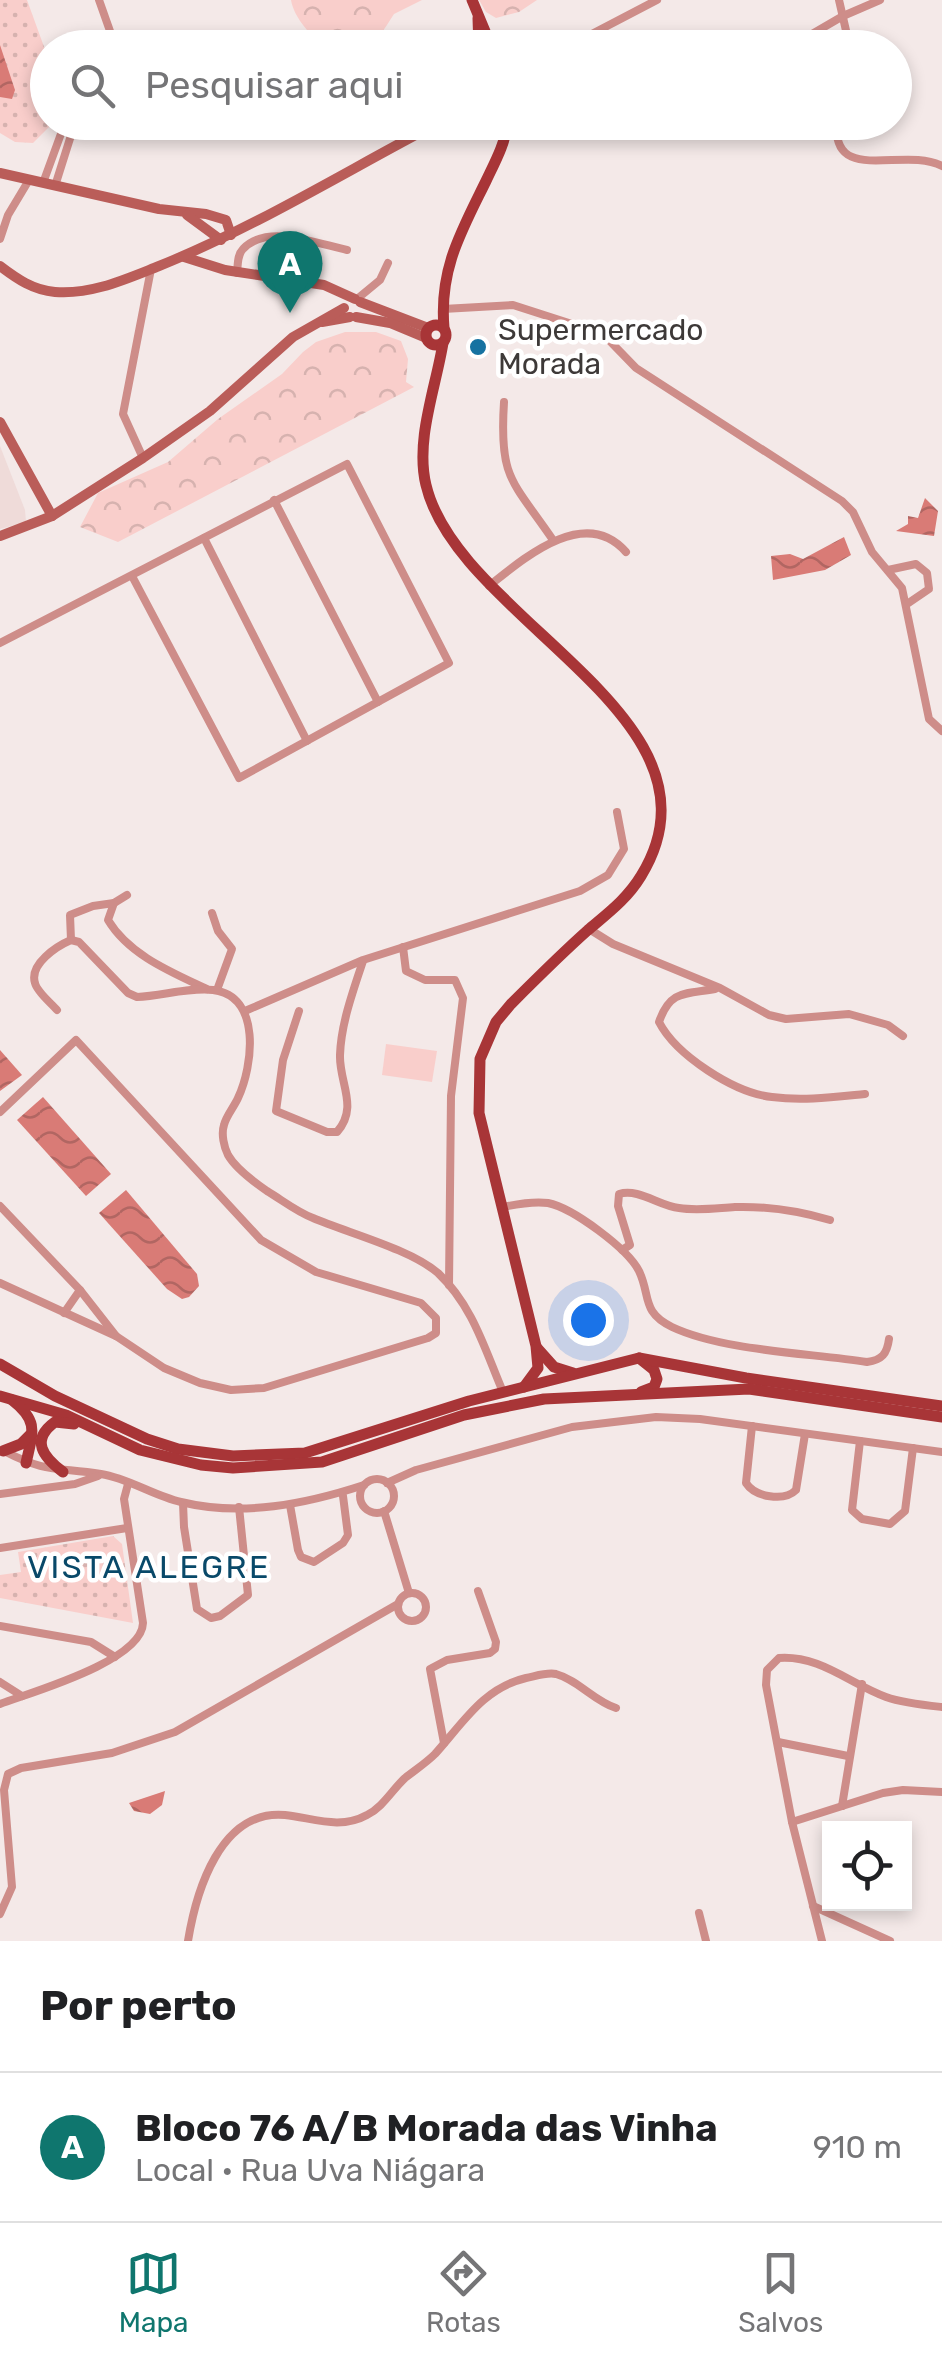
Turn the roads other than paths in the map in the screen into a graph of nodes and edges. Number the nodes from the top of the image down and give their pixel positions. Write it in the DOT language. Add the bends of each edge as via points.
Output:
graph roads {
  1 [pos="100,0"];
  2 [pos="472,0"];
  3 [pos="657,0"];
  4 [pos="839,0"];
  5 [pos="880,0"];
  6 [pos="843,16"];
  7 [pos="478,18"];
  8 [pos="110,30"];
  9 [pos="478,30"];
  10 [pos="484,30"];
  11 [pos="600,30"];
  12 [pos="819,30"];
  13 [pos="846,30"];
  14 [pos="57,140"];
  15 [pos="406,140"];
  16 [pos="503,140"];
  17 [pos="836,140"];
  18 [pos="942,166"];
  19 [pos="0,173"];
  20 [pos="29,180"];
  21 [pos="49,184"];
  22 [pos="186,214"];
  23 [pos="226,220"];
  24 [pos="248,225"];
  25 [pos="204,227"];
  26 [pos="226,238"];
  27 [pos="0,239"];
  28 [pos="207,247"];
  29 [pos="347,250"];
  30 [pos="183,256"];
  31 [pos="388,264"];
  32 [pos="0,266"];
  33 [pos="151,269"];
  34 [pos="231,271"];
  35 [pos="353,306"];
  36 [pos="442,310"];
  37 [pos="432,332"];
  38 [pos="440,363"];
  39 [pos="504,402"];
  40 [pos="0,422"];
  41 [pos="143,458"];
  42 [pos="274,500"];
  43 [pos="52,516"];
  44 [pos="0,536"];
  45 [pos="204,538"];
  46 [pos="553,540"];
  47 [pos="626,552"];
  48 [pos="888,570"];
  49 [pos="132,576"];
  50 [pos="490,586"];
  51 [pos="907,604"];
  52 [pos="0,643"];
  53 [pos="378,702"];
  54 [pos="942,731"];
  55 [pos="307,741"];
  56 [pos="617,812"];
  57 [pos="127,895"];
  58 [pos="114,903"];
  59 [pos="212,913"];
  60 [pos="589,929"];
  61 [pos="72,940"];
  62 [pos="403,946"];
  63 [pos="363,960"];
  64 [pos="720,988"];
  65 [pos="206,989"];
  66 [pos="217,990"];
  67 [pos="57,1010"];
  68 [pos="245,1011"];
  69 [pos="298,1011"];
  70 [pos="902,1036"];
  71 [pos="864,1094"];
  72 [pos="0,1112"];
  73 [pos="0,1206"];
  74 [pos="503,1208"];
  75 [pos="830,1220"];
  76 [pos="622,1250"];
  77 [pos="0,1283"];
  78 [pos="448,1285"];
  79 [pos="80,1290"];
  80 [pos="64,1313"];
  81 [pos="116,1336"];
  82 [pos="890,1339"];
  83 [pos="536,1346"];
  84 [pos="639,1358"];
  85 [pos="0,1364"];
  86 [pos="573,1373"];
  87 [pos="524,1387"];
  88 [pos="503,1392"];
  89 [pos="4,1396"];
  90 [pos="623,1397"];
  91 [pos="942,1406"];
  92 [pos="942,1416"];
  93 [pos="752,1426"];
  94 [pos="95,1428"];
  95 [pos="32,1434"];
  96 [pos="805,1434"];
  97 [pos="860,1441"];
  98 [pos="913,1448"];
  99 [pos="1,1450"];
  100 [pos="942,1452"];
  101 [pos="30,1465"];
  102 [pos="416,1470"];
  103 [pos="58,1471"];
  104 [pos="102,1474"];
  105 [pos="387,1483"];
  106 [pos="128,1484"];
  107 [pos="364,1486"];
  108 [pos="46,1488"];
  109 [pos="26,1491"];
  110 [pos="394,1493"];
  111 [pos="0,1494"];
  112 [pos="340,1495"];
  113 [pos="361,1500"];
  114 [pos="183,1503"];
  115 [pos="290,1505"];
  116 [pos="239,1507"];
  117 [pos="384,1511"];
  118 [pos="127,1528"];
  119 [pos="0,1548"];
  120 [pos="478,1591"];
  121 [pos="409,1593"];
  122 [pos="398,1604"];
  123 [pos="385,1612"];
  124 [pos="401,1615"];
  125 [pos="0,1626"];
  126 [pos="116,1658"];
  127 [pos="0,1682"];
  128 [pos="862,1684"];
  129 [pos="22,1696"];
  130 [pos="0,1704"];
  131 [pos="616,1708"];
  132 [pos="942,1708"];
  133 [pos="778,1742"];
  134 [pos="444,1743"];
  135 [pos="848,1756"];
  136 [pos="942,1792"];
  137 [pos="842,1806"];
  138 [pos="792,1822"];
  139 [pos="812,1906"];
  140 [pos="699,1913"];
  141 [pos="0,1914"];
  142 [pos="188,1941"];
  143 [pos="706,1941"];
  144 [pos="822,1941"];
  145 [pos="890,1941"];
  1 -- 8 [label="street"];
  2 -- 7 [label="main road"];
  3 -- 11 [label="street"];
  4 -- 6 [label="street"];
  5 -- 6 [label="street"];
  6 -- 12 [label="street"];
  6 -- 13 [label="street"];
  7 -- 9 [label="main road"];
  7 -- 10 [label="main road"];
  14 -- 21 [label="street"];
  15 -- 24 [label="street"];
  16 -- 36 [label="main road" via="451,254"];
  17 -- 18 [label="street" via="850,159 914,157"];
  19 -- 20 [label="street"];
  20 -- 21 [label="street"];
  20 -- 27 [label="street"];
  21 -- 22 [label="street"];
  22 -- 23 [label="street"];
  22 -- 25 [label="street"];
  23 -- 24 [label="street"];
  23 -- 26 [label="street"];
  24 -- 26 [label="street"];
  25 -- 26 [label="street"];
  25 -- 28 [label="street"];
  26 -- 28 [label="street"];
  28 -- 30 [label="street"];
  28 -- 34 [label="street"];
  29 -- 34 [label="street" via="272,235 245,246"];
  30 -- 33 [label="street"];
  30 -- 34 [label="street"];
  31 -- 35 [label="street"];
  32 -- 33 [label="street" via="28,285 58,292 105,286"];
  33 -- 41 [label="street" via="122,414"];
  34 -- 35 [label="street" via="344,292"];
  35 -- 37 [label="street"];
  35 -- 41 [label="street" via="282,346 210,411"];
  36 -- 37 [label="main road"];
  36 -- 48 [label="street" via="512,305 603,334 636,368 842,501"];
  37 -- 38 [label="main road"];
  37 -- 38 [label="main road" via="437,346 443,343"];
  38 -- 50 [label="main road" via="423,446 426,487 450,534"];
  39 -- 46 [label="street" via="505,468"];
  40 -- 43 [label="street"];
  41 -- 43 [label="street"];
  42 -- 45 [label="street"];
  42 -- 53 [label="street"];
  42 -- 53 [label="street" via="347,464 449,663"];
  43 -- 44 [label="street"];
  45 -- 49 [label="street"];
  45 -- 55 [label="street"];
  46 -- 47 [label="street" via="610,536"];
  46 -- 50 [label="street"];
  48 -- 51 [label="street"];
  48 -- 51 [label="street" via="916,564 927,573 929,589"];
  49 -- 52 [label="street"];
  49 -- 55 [label="street" via="239,778"];
  50 -- 60 [label="main road" via="631,727 661,792 649,861 628,894"];
  51 -- 54 [label="street" via="930,718"];
  53 -- 55 [label="street"];
  56 -- 62 [label="street" via="624,849 608,875 580,891"];
  57 -- 58 [label="street"];
  58 -- 61 [label="street" via="70,915"];
  58 -- 65 [label="street" via="108,920 123,939"];
  59 -- 66 [label="street" via="232,949"];
  60 -- 64 [label="street"];
  60 -- 74 [label="main road" via="496,1022 480,1058 479,1113"];
  61 -- 65 [label="street" via="137,997"];
  61 -- 67 [label="street" via="52,952 34,978"];
  62 -- 63 [label="street"];
  62 -- 78 [label="street" via="406,971 425,980 456,980 463,998 452,1096"];
  63 -- 68 [label="street"];
  63 -- 69 [label="street" via="340,1057 348,1109 337,1132 276,1111"];
  64 -- 70 [label="street" via="769,1015 849,1014"];
  64 -- 71 [label="street" via="680,994 666,1003 659,1022 698,1065 768,1097"];
  65 -- 66 [label="street"];
  66 -- 68 [label="street"];
  68 -- 78 [label="street" via="250,1041 240,1095 224,1126 234,1163 308,1216 435,1270"];
  72 -- 81 [label="street" via="76,1040 261,1240 316,1272 421,1303 436,1318 436,1333 264,1388 231,1390 164,1368"];
  73 -- 79 [label="street"];
  74 -- 76 [label="street" via="563,1208"];
  74 -- 83 [label="main road"];
  75 -- 76 [label="street" via="776,1208 676,1208 624,1191 618,1206 630,1245"];
  76 -- 82 [label="street" via="639,1271 652,1314 675,1329 867,1362 882,1358"];
  77 -- 80 [label="street"];
  78 -- 88 [label="street" via="482,1336"];
  79 -- 80 [label="street"];
  79 -- 81 [label="street"];
  80 -- 81 [label="street"];
  83 -- 86 [label="main road" via="554,1367"];
  83 -- 87 [label="main road" via="538,1368"];
  84 -- 86 [label="main road"];
  84 -- 90 [label="main road" via="654,1370 656,1384"];
  84 -- 91 [label="main road"];
  85 -- 88 [label="main road" via="147,1439 232,1456 305,1452"];
  86 -- 87 [label="main road"];
  87 -- 88 [label="main road"];
  89 -- 94 [label="main road"];
  89 -- 95 [label="main road" via="28,1413"];
  90 -- 92 [label="main road" via="748,1389"];
  90 -- 94 [label="main road" via="506,1404 322,1462 252,1467 172,1459"];
  93 -- 96 [label="street"];
  93 -- 96 [label="street" via="746,1483 755,1493 784,1497 796,1490"];
  93 -- 102 [label="street" via="656,1416 613,1420"];
  94 -- 103 [label="main road" via="63,1420 48,1426 40,1449"];
  95 -- 99 [label="main road"];
  95 -- 101 [label="main road"];
  96 -- 97 [label="street"];
  97 -- 98 [label="street"];
  97 -- 98 [label="street" via="852,1510 890,1524 905,1510"];
  98 -- 100 [label="street"];
  99 -- 101 [label="street"];
  101 -- 103 [label="street"];
  101 -- 109 [label="street" via="38,1480"];
  102 -- 105 [label="street"];
  102 -- 110 [label="street"];
  103 -- 104 [label="street"];
  103 -- 108 [label="street"];
  104 -- 106 [label="street"];
  104 -- 108 [label="street"];
  105 -- 107 [label="street" via="378,1479"];
  105 -- 110 [label="street"];
  106 -- 114 [label="street"];
  106 -- 118 [label="street"];
  107 -- 112 [label="street"];
  107 -- 113 [label="street"];
  108 -- 109 [label="street"];
  109 -- 111 [label="street"];
  110 -- 117 [label="street"];
  112 -- 113 [label="street"];
  112 -- 115 [label="street"];
  112 -- 115 [label="street" via="348,1535 314,1562 298,1550"];
  113 -- 117 [label="street" via="370,1511"];
  114 -- 116 [label="street"];
  114 -- 116 [label="street" via="197,1609 211,1618 248,1595"];
  115 -- 116 [label="street"];
  117 -- 121 [label="street"];
  118 -- 119 [label="street"];
  118 -- 126 [label="street" via="142,1631"];
  120 -- 134 [label="street" via="495,1649 430,1669"];
  121 -- 122 [label="street"];
  121 -- 124 [label="street" via="424,1598 424,1614 410,1621"];
  122 -- 123 [label="street"];
  122 -- 124 [label="street"];
  123 -- 124 [label="street"];
  123 -- 141 [label="street" via="175,1732 8,1774 12,1887"];
  125 -- 126 [label="street" via="91,1642"];
  126 -- 129 [label="street"];
  127 -- 129 [label="street"];
  128 -- 132 [label="street" via="883,1696"];
  128 -- 133 [label="street" via="814,1663 772,1662 766,1685"];
  128 -- 135 [label="street"];
  129 -- 130 [label="street"];
  131 -- 134 [label="street" via="558,1674 544,1674 491,1693"];
  133 -- 135 [label="street"];
  133 -- 138 [label="street"];
  134 -- 142 [label="street" via="363,1818 340,1823 276,1815 235,1832 212,1862"];
  135 -- 137 [label="street"];
  136 -- 137 [label="street" via="903,1790"];
  137 -- 138 [label="street"];
  138 -- 139 [label="street"];
  139 -- 144 [label="street"];
  139 -- 145 [label="street"];
  140 -- 143 [label="street"];
}
